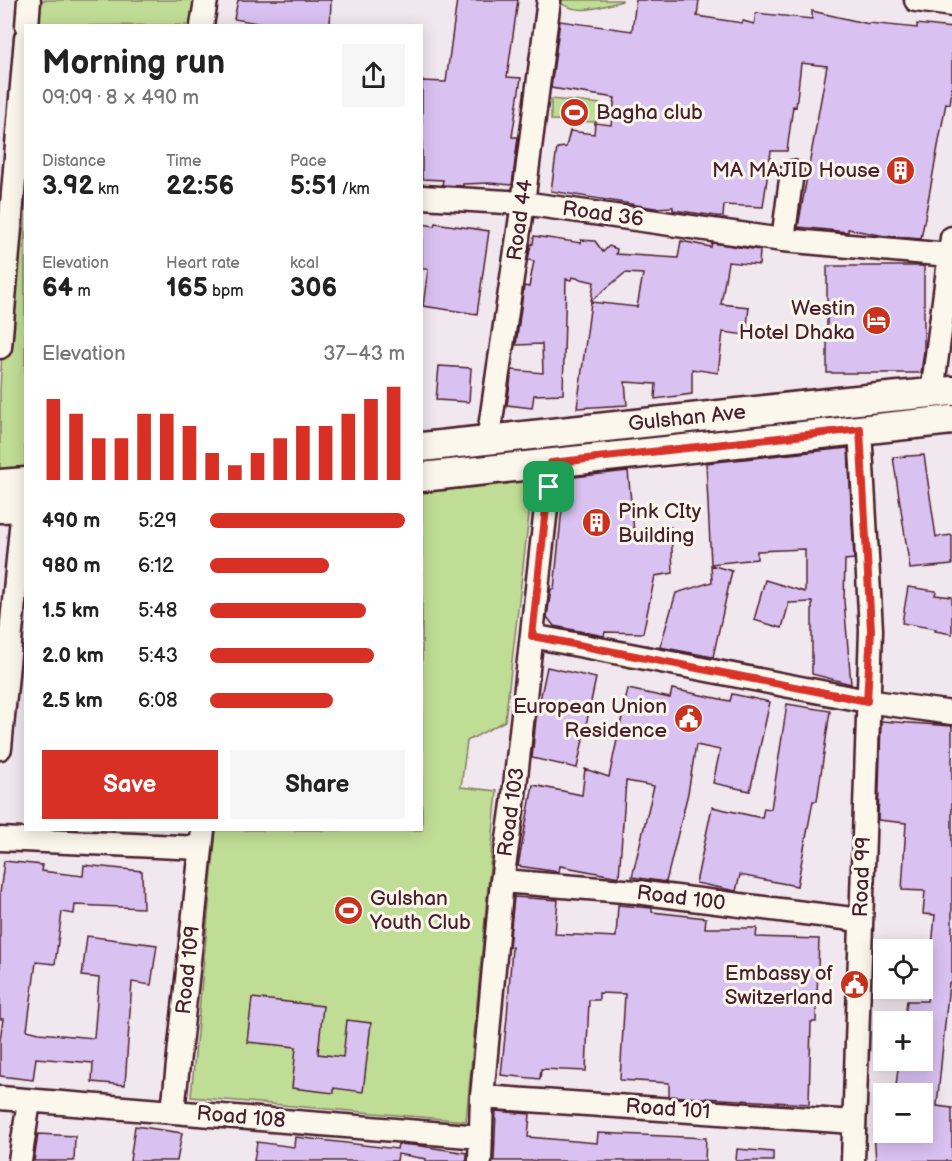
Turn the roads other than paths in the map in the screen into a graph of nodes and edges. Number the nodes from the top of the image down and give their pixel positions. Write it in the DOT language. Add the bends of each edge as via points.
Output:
graph roads {
  1 [pos="29,0"];
  2 [pos="206,0"];
  3 [pos="549,0"];
  4 [pos="916,0"];
  5 [pos="952,4"];
  6 [pos="27,24"];
  7 [pos="202,24"];
  8 [pos="24,53"];
  9 [pos="792,172"];
  10 [pos="7,181"];
  11 [pos="423,197"];
  12 [pos="523,203"];
  13 [pos="783,240"];
  14 [pos="950,246"];
  15 [pos="0,347"];
  16 [pos="942,392"];
  17 [pos="952,420"];
  18 [pos="860,429"];
  19 [pos="488,441"];
  20 [pos="423,447"];
  21 [pos="551,463"];
  22 [pos="423,477"];
  23 [pos="0,484"];
  24 [pos="18,501"];
  25 [pos="532,636"];
  26 [pos="4,655"];
  27 [pos="867,701"];
  28 [pos="952,713"];
  29 [pos="0,748"];
  30 [pos="0,838"];
  31 [pos="202,839"];
  32 [pos="502,881"];
  33 [pos="860,920"];
  34 [pos="482,1097"];
  35 [pos="0,1098"];
  36 [pos="29,1101"];
  37 [pos="174,1112"];
  38 [pos="854,1122"];
  39 [pos="481,1137"];
  40 [pos="20,1161"];
  41 [pos="480,1161"];
  42 [pos="853,1161"];
  1 -- 6 [label="street"];
  2 -- 7 [label="street"];
  3 -- 12 [label="street, Road 44"];
  4 -- 5 [label="street"];
  8 -- 10 [label="street"];
  9 -- 13 [label="street"];
  10 -- 15 [label="street"];
  11 -- 12 [label="street, Road 36"];
  12 -- 13 [label="street, Road 36"];
  12 -- 19 [label="street, Road 44"];
  13 -- 14 [label="street, Road 36"];
  14 -- 16 [label="street"];
  16 -- 19 [label="main road, Gulshan Ave"];
  17 -- 18 [label="main road, Gulshan Ave"];
  18 -- 21 [label="main road, Gulshan Ave"];
  18 -- 27 [label="street, Road 99" via="871,630"];
  19 -- 20 [label="main road, Gulshan Ave"];
  21 -- 22 [label="main road, Gulshan Ave"];
  21 -- 25 [label="street, Road 103"];
  23 -- 24 [label="main road"];
  24 -- 26 [label="street"];
  25 -- 27 [label="street"];
  25 -- 32 [label="street, Road 103"];
  26 -- 29 [label="street"];
  27 -- 28 [label="street"];
  27 -- 33 [label="street, Road 99"];
  30 -- 31 [label="street"];
  31 -- 37 [label="street, Road 109"];
  32 -- 33 [label="street, Road 100" via="636,892"];
  32 -- 34 [label="street, Road 103"];
  33 -- 38 [label="street, Road 99"];
  34 -- 38 [label="street, Road 101"];
  34 -- 39 [label="street, Road 103"];
  35 -- 36 [label="street, Road 108"];
  36 -- 37 [label="street, Road 108"];
  36 -- 40 [label="street"];
  37 -- 39 [label="street, Road 108"];
  38 -- 42 [label="street, Road 99"];
  39 -- 41 [label="street, Road 103"];
}
